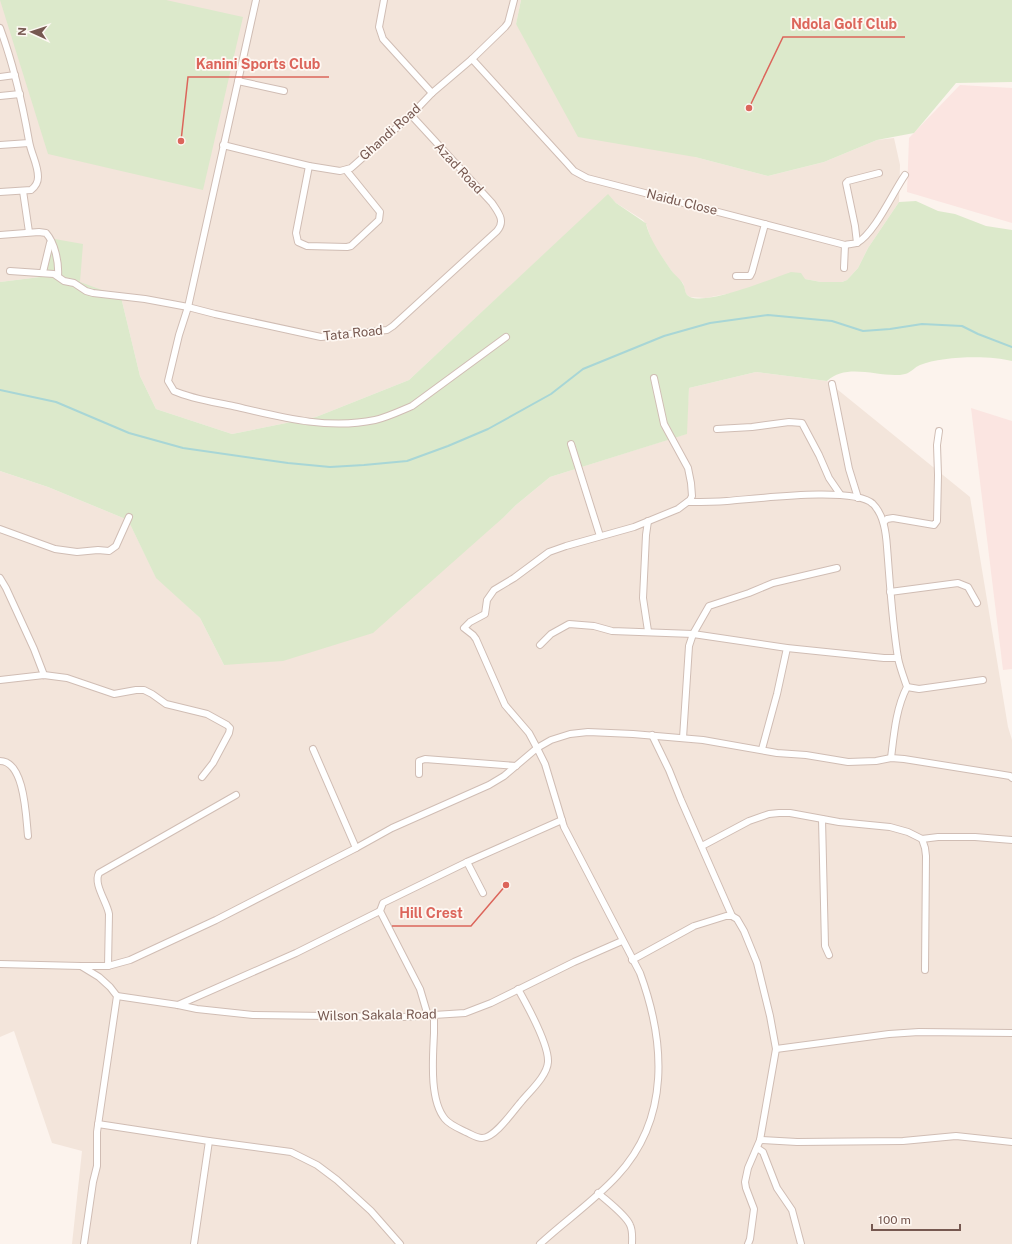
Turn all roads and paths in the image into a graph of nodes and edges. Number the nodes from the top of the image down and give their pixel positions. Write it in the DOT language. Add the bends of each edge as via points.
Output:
graph roads {
  1 [pos="256,0"];
  2 [pos="384,0"];
  3 [pos="514,0"];
  4 [pos="0,28"];
  5 [pos="472,59"];
  6 [pos="15,75"];
  7 [pos="0,77"];
  8 [pos="238,81"];
  9 [pos="284,91"];
  10 [pos="432,93"];
  11 [pos="20,94"];
  12 [pos="0,96"];
  13 [pos="411,115"];
  14 [pos="29,143"];
  15 [pos="0,145"];
  16 [pos="223,145"];
  17 [pos="309,166"];
  18 [pos="346,170"];
  19 [pos="880,173"];
  20 [pos="905,175"];
  21 [pos="24,191"];
  22 [pos="0,192"];
  23 [pos="502,223"];
  24 [pos="765,224"];
  25 [pos="29,232"];
  26 [pos="0,235"];
  27 [pos="50,241"];
  28 [pos="856,243"];
  29 [pos="845,245"];
  30 [pos="844,268"];
  31 [pos="10,271"];
  32 [pos="44,272"];
  33 [pos="58,276"];
  34 [pos="736,276"];
  35 [pos="188,307"];
  36 [pos="506,337"];
  37 [pos="654,378"];
  38 [pos="832,384"];
  39 [pos="717,429"];
  40 [pos="939,431"];
  41 [pos="571,444"];
  42 [pos="840,494"];
  43 [pos="858,498"];
  44 [pos="688,502"];
  45 [pos="129,517"];
  46 [pos="648,521"];
  47 [pos="884,522"];
  48 [pos="0,529"];
  49 [pos="600,536"];
  50 [pos="837,568"];
  51 [pos="0,578"];
  52 [pos="890,592"];
  53 [pos="977,603"];
  54 [pos="648,631"];
  55 [pos="693,634"];
  56 [pos="540,645"];
  57 [pos="787,648"];
  58 [pos="898,658"];
  59 [pos="44,675"];
  60 [pos="0,680"];
  61 [pos="983,680"];
  62 [pos="907,687"];
  63 [pos="652,735"];
  64 [pos="683,738"];
  65 [pos="537,748"];
  66 [pos="313,749"];
  67 [pos="762,749"];
  68 [pos="891,758"];
  69 [pos="0,761"];
  70 [pos="516,766"];
  71 [pos="419,774"];
  72 [pos="202,777"];
  73 [pos="1012,778"];
  74 [pos="236,795"];
  75 [pos="822,819"];
  76 [pos="562,820"];
  77 [pos="28,836"];
  78 [pos="922,839"];
  79 [pos="1012,840"];
  80 [pos="702,846"];
  81 [pos="356,848"];
  82 [pos="467,862"];
  83 [pos="483,893"];
  84 [pos="380,911"];
  85 [pos="732,916"];
  86 [pos="622,941"];
  87 [pos="829,955"];
  88 [pos="632,960"];
  89 [pos="0,964"];
  90 [pos="81,966"];
  91 [pos="108,966"];
  92 [pos="925,970"];
  93 [pos="518,989"];
  94 [pos="117,996"];
  95 [pos="178,1005"];
  96 [pos="431,1016"];
  97 [pos="1012,1033"];
  98 [pos="776,1049"];
  99 [pos="98,1124"];
  100 [pos="760,1140"];
  101 [pos="209,1141"];
  102 [pos="1012,1142"];
  103 [pos="757,1148"];
  104 [pos="598,1193"];
  105 [pos="84,1244"];
  106 [pos="194,1244"];
  107 [pos="400,1244"];
  108 [pos="540,1244"];
  109 [pos="632,1244"];
  110 [pos="748,1244"];
  111 [pos="801,1244"];
  1 -- 8 [label="street"];
  2 -- 10 [label="street" via="379,22 383,38"];
  3 -- 5 [label="street, Ghandi Road" via="508,23"];
  4 -- 6 [label="street"];
  5 -- 10 [label="street, Ghandi Road"];
  5 -- 24 [label="street, Naidu Close" via="581,176"];
  6 -- 7 [label="street"];
  6 -- 11 [label="street"];
  8 -- 9 [label="street"];
  8 -- 16 [label="street"];
  10 -- 13 [label="street, Ghandi Road"];
  11 -- 12 [label="street"];
  11 -- 14 [label="street"];
  13 -- 18 [label="street, Ghandi Road"];
  13 -- 23 [label="street, Azad Road" via="492,203 502,218"];
  14 -- 15 [label="street"];
  14 -- 21 [label="street" via="38,177 35,187"];
  16 -- 17 [label="street"];
  16 -- 35 [label="street"];
  17 -- 18 [label="street"];
  17 -- 18 [label="street" via="296,233 298,242 307,246 351,246 379,220 380,212"];
  19 -- 28 [label="street" via="846,183"];
  20 -- 28 [label="street" via="876,223"];
  21 -- 22 [label="street"];
  21 -- 25 [label="street"];
  23 -- 35 [label="street, Tata Road" via="497,231 389,329 320,337"];
  24 -- 29 [label="street, Naidu Close"];
  24 -- 34 [label="street" via="750,276"];
  25 -- 26 [label="street"];
  25 -- 27 [label="street" via="46,233"];
  27 -- 32 [label="street"];
  27 -- 33 [label="street" via="58,262"];
  28 -- 29 [label="street, Naidu Close"];
  29 -- 30 [label="street"];
  31 -- 32 [label="street, Tata Road"];
  32 -- 33 [label="street, Tata Road"];
  33 -- 35 [label="street, Tata Road" via="93,293"];
  35 -- 36 [label="street" via="168,381 174,391 292,419 325,424 352,424 376,420 412,406"];
  37 -- 44 [label="street" via="664,424 688,468 692,496"];
  38 -- 43 [label="street"];
  39 -- 42 [label="street" via="802,423 829,478"];
  40 -- 47 [label="street" via="937,521 934,525 893,518"];
  41 -- 49 [label="street"];
  42 -- 43 [label="street"];
  42 -- 44 [label="street"];
  43 -- 47 [label="street" via="874,505"];
  44 -- 46 [label="street" via="678,509"];
  45 -- 48 [label="street" via="116,546 109,551 77,552 54,549"];
  46 -- 49 [label="street"];
  46 -- 54 [label="street" via="644,598"];
  47 -- 52 [label="street"];
  49 -- 65 [label="street" via="549,552 494,590 488,600 485,614 464,628 476,639 505,705 529,733"];
  50 -- 55 [label="street" via="773,583 709,606"];
  51 -- 59 [label="street"];
  52 -- 53 [label="street" via="958,583 968,587"];
  52 -- 58 [label="street"];
  54 -- 55 [label="street"];
  54 -- 56 [label="street" via="612,631 594,626 569,624 551,634"];
  55 -- 57 [label="street"];
  55 -- 64 [label="street" via="689,646"];
  57 -- 58 [label="street"];
  57 -- 67 [label="street"];
  58 -- 62 [label="street"];
  59 -- 60 [label="street"];
  59 -- 72 [label="street" via="67,678 114,694 144,690 166,704 207,714 227,725 230,728 229,733"];
  61 -- 62 [label="street" via="919,689"];
  62 -- 68 [label="street" via="902,696 894,730"];
  63 -- 64 [label="street"];
  63 -- 65 [label="street" via="575,733"];
  63 -- 80 [label="street"];
  64 -- 67 [label="street"];
  65 -- 70 [label="street"];
  65 -- 76 [label="street" via="545,764"];
  66 -- 81 [label="street"];
  67 -- 68 [label="street" via="848,762"];
  68 -- 73 [label="street" via="951,765"];
  69 -- 77 [label="street" via="11,764 19,779"];
  70 -- 71 [label="street" via="425,759 419,761"];
  70 -- 81 [label="street" via="489,785 392,828"];
  74 -- 91 [label="street" via="99,873 98,883 109,914"];
  75 -- 78 [label="street" via="890,827"];
  75 -- 80 [label="street" via="790,813 769,814 749,821"];
  75 -- 87 [label="street" via="825,946"];
  76 -- 82 [label="street"];
  76 -- 86 [label="street"];
  78 -- 79 [label="street" via="975,837"];
  78 -- 92 [label="street" via="926,856"];
  80 -- 85 [label="street"];
  81 -- 91 [label="street" via="216,920 130,960"];
  82 -- 83 [label="street"];
  82 -- 84 [label="street" via="383,903"];
  84 -- 95 [label="street" via="296,953"];
  84 -- 96 [label="street"];
  85 -- 88 [label="street" via="694,926"];
  85 -- 98 [label="street" via="737,919 744,931 757,962"];
  86 -- 88 [label="street"];
  86 -- 93 [label="street, Wilson Sakala Road"];
  88 -- 104 [label="street" via="640,973 652,1012 659,1060 658,1084 644,1138 618,1175"];
  89 -- 90 [label="street"];
  90 -- 91 [label="street"];
  90 -- 94 [label="street" via="99,977"];
  93 -- 96 [label="street, Wilson Sakala Road" via="491,1004 465,1013"];
  93 -- 96 [label="street" via="531,1012 547,1052 548,1062 540,1078 488,1137 477,1137 450,1124 439,1109 433,1076"];
  94 -- 95 [label="street, Wilson Sakala Road"];
  94 -- 99 [label="street"];
  95 -- 96 [label="street, Wilson Sakala Road" via="253,1016"];
  97 -- 98 [label="street" via="889,1034"];
  98 -- 100 [label="street"];
  99 -- 101 [label="street"];
  99 -- 105 [label="street" via="96,1166"];
  100 -- 102 [label="street" via="903,1141 956,1136"];
  100 -- 103 [label="street"];
  101 -- 106 [label="street"];
  101 -- 107 [label="street" via="290,1152 317,1165 355,1196"];
  103 -- 110 [label="street" via="745,1182 754,1209"];
  103 -- 111 [label="street" via="763,1152 777,1188 792,1210"];
  104 -- 108 [label="street"];
  104 -- 109 [label="street" via="630,1224"];
}
